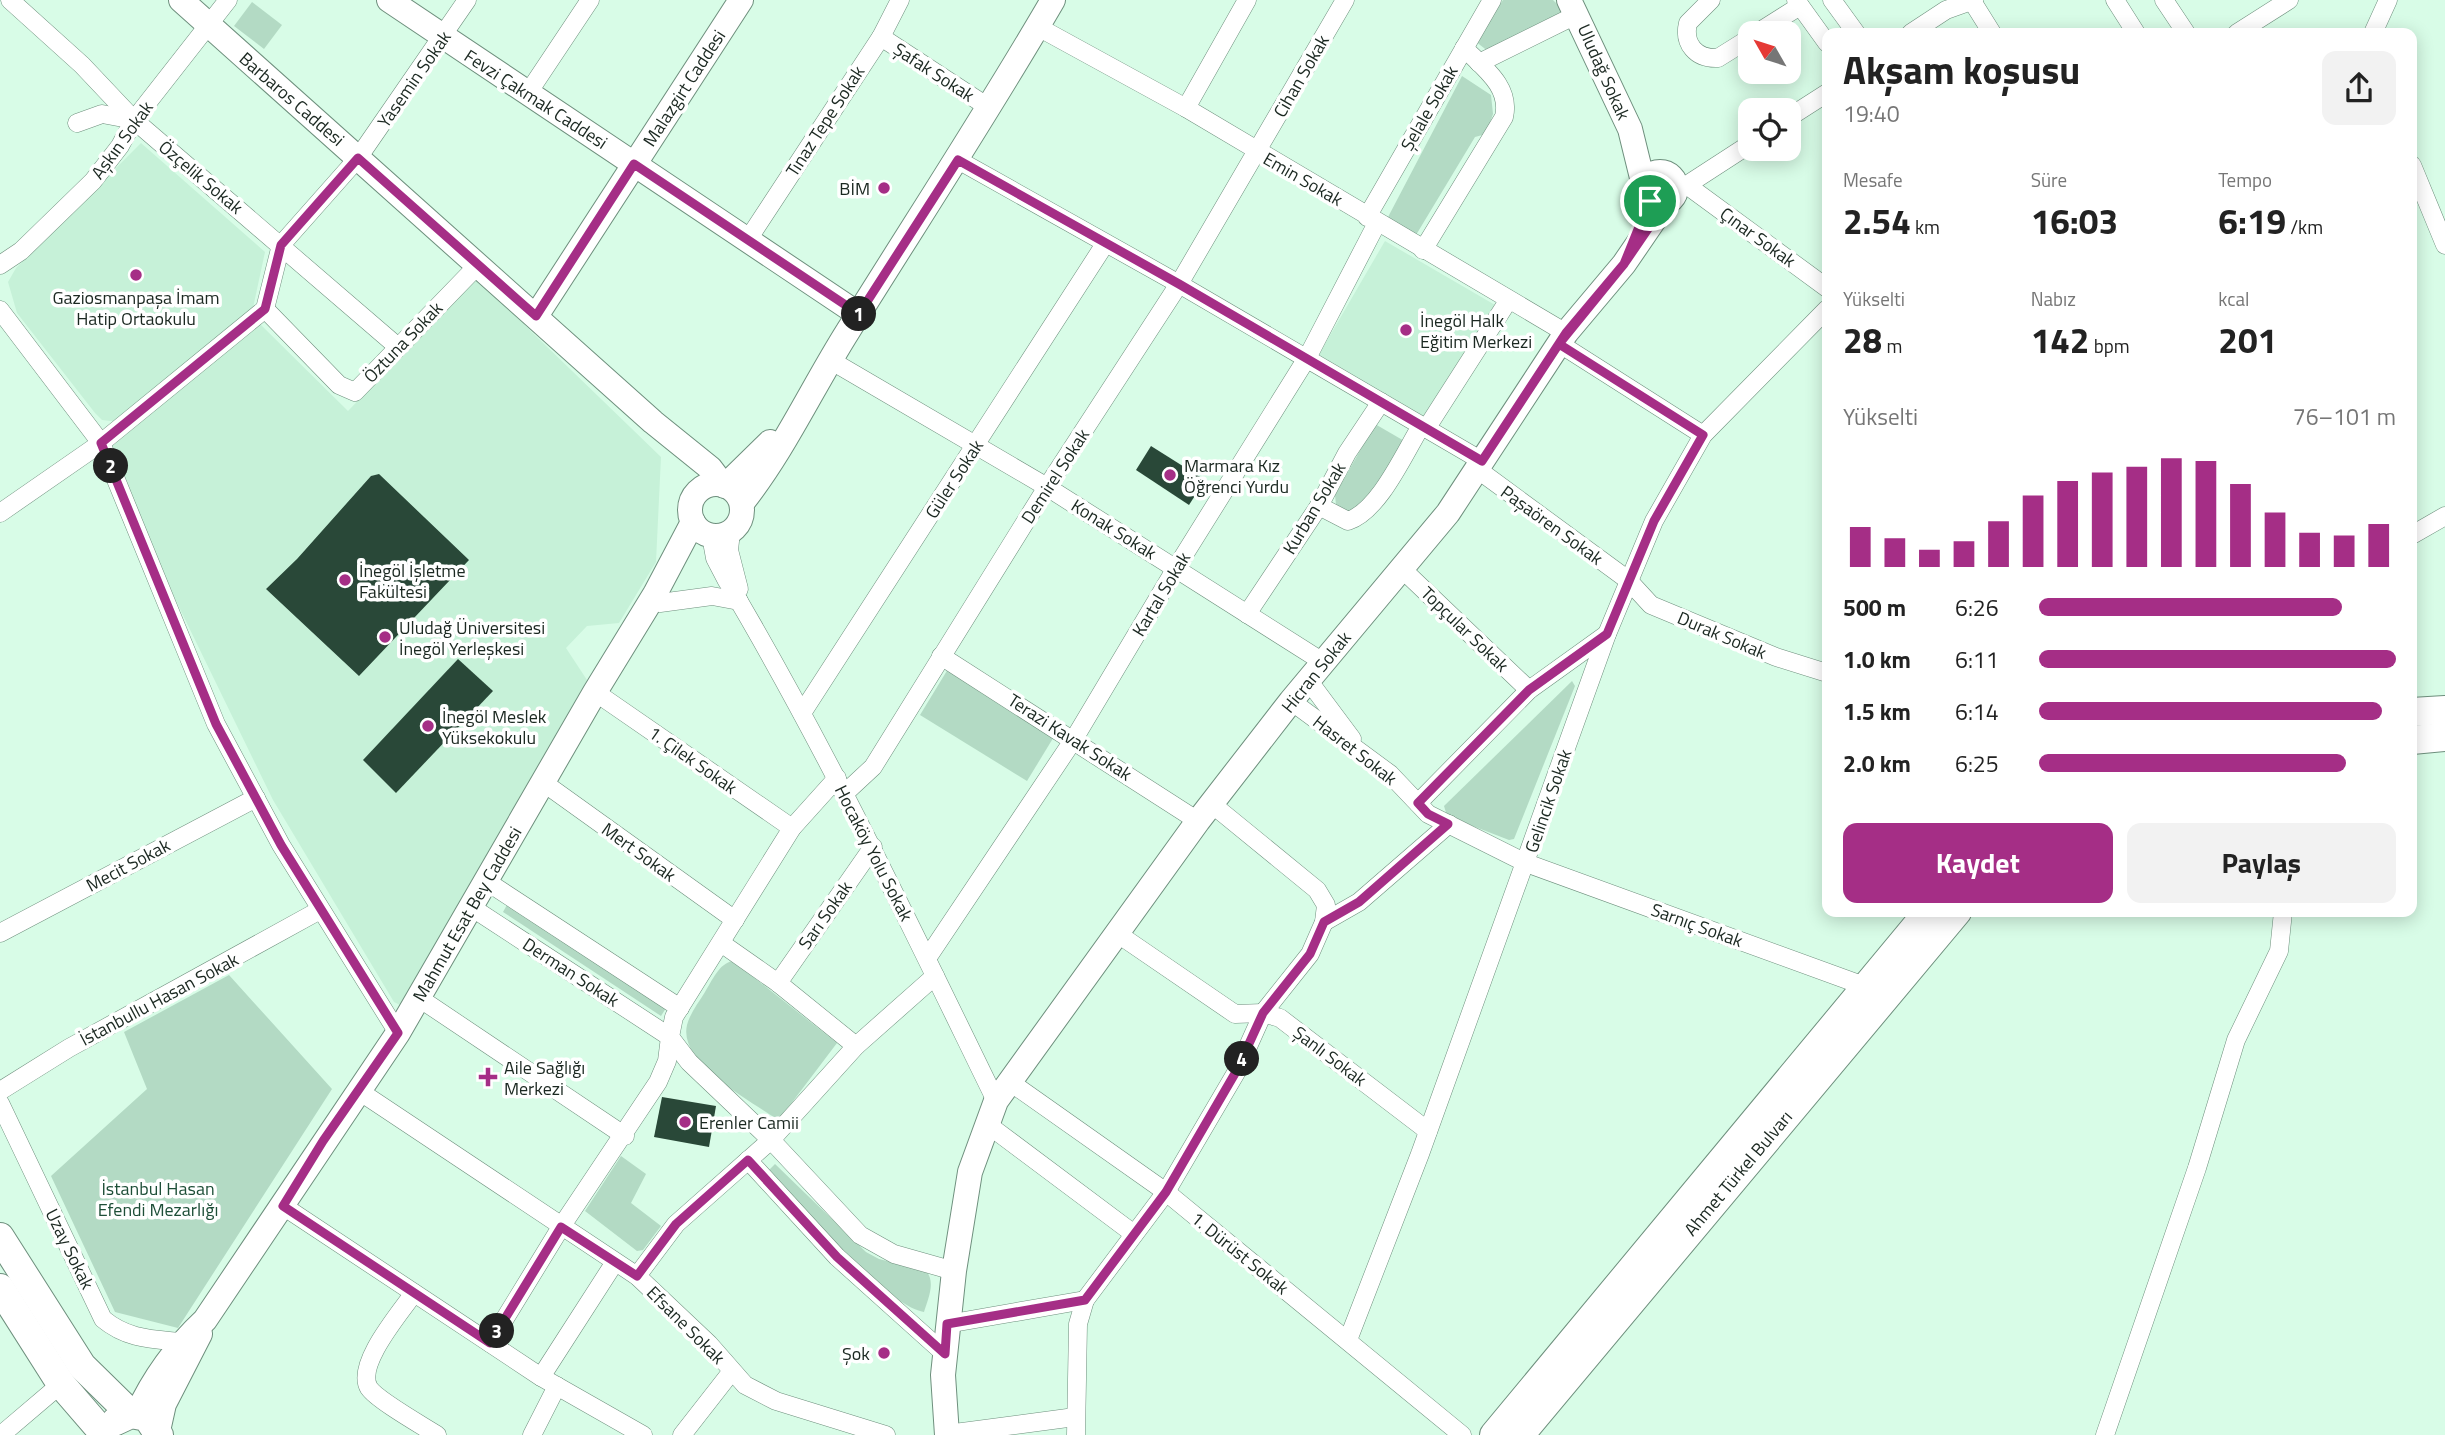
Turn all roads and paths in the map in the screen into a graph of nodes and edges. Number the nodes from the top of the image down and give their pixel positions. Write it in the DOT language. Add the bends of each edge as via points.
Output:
graph roads {
  1 [pos="10,0"];
  2 [pos="181,0"];
  3 [pos="228,0"];
  4 [pos="389,0"];
  5 [pos="467,0"];
  6 [pos="590,0"];
  7 [pos="741,0"];
  8 [pos="1053,0"];
  9 [pos="1247,0"];
  10 [pos="1345,0"];
  11 [pos="1492,0"];
  12 [pos="1711,0"];
  13 [pos="1832,0"];
  14 [pos="2115,0"];
  15 [pos="2164,0"];
  16 [pos="2289,0"];
  17 [pos="2388,0"];
  18 [pos="1973,1"];
  19 [pos="894,2"];
  20 [pos="1798,3"];
  21 [pos="1574,5"];
  22 [pos="1944,5"];
  23 [pos="1773,21"];
  24 [pos="1038,26"];
  25 [pos="210,27"];
  26 [pos="1852,28"];
  27 [pos="1917,28"];
  28 [pos="1989,28"];
  29 [pos="2133,28"];
  30 [pos="2183,28"];
  31 [pos="2245,28"];
  32 [pos="2375,28"];
  33 [pos="1822,36"];
  34 [pos="881,37"];
  35 [pos="443,39"];
  36 [pos="1738,46"];
  37 [pos="1464,48"];
  38 [pos="1479,63"];
  39 [pos="528,93"];
  40 [pos="1822,96"];
  41 [pos="988,107"];
  42 [pos="1185,108"];
  43 [pos="1801,110"];
  44 [pos="134,120"];
  45 [pos="77,123"];
  46 [pos="1738,150"];
  47 [pos="1257,152"];
  48 [pos="358,158"];
  49 [pos="958,160"];
  50 [pos="634,164"];
  51 [pos="2417,177"];
  52 [pos="1664,190"];
  53 [pos="1372,220"];
  54 [pos="747,240"];
  55 [pos="1105,244"];
  56 [pos="281,245"];
  57 [pos="2445,245"];
  58 [pos="1423,250"];
  59 [pos="479,264"];
  60 [pos="0,265"];
  61 [pos="1179,284"];
  62 [pos="1822,285"];
  63 [pos="1508,301"];
  64 [pos="265,309"];
  65 [pos="0,310"];
  66 [pos="859,314"];
  67 [pos="1822,314"];
  68 [pos="536,316"];
  69 [pos="1563,339"];
  70 [pos="398,347"];
  71 [pos="1307,358"];
  72 [pos="830,360"];
  73 [pos="1381,402"];
  74 [pos="653,422"];
  75 [pos="1424,428"];
  76 [pos="1703,435"];
  77 [pos="101,443"];
  78 [pos="976,446"];
  79 [pos="1479,465"];
  80 [pos="1047,487"];
  81 [pos="730,491"];
  82 [pos="1320,506"];
  83 [pos="0,513"];
  84 [pos="2445,516"];
  85 [pos="707,526"];
  86 [pos="2417,532"];
  87 [pos="1175,568"];
  88 [pos="1401,568"];
  89 [pos="1628,580"];
  90 [pos="660,603"];
  91 [pos="742,605"];
  92 [pos="1247,614"];
  93 [pos="1607,634"];
  94 [pos="625,642"];
  95 [pos="941,656"];
  96 [pos="1315,671"];
  97 [pos="1822,671"];
  98 [pos="1529,690"];
  99 [pos="595,692"];
  100 [pos="1291,701"];
  101 [pos="2445,710"];
  102 [pos="2417,712"];
  103 [pos="802,713"];
  104 [pos="2445,737"];
  105 [pos="1074,739"];
  106 [pos="2417,740"];
  107 [pos="1365,755"];
  108 [pos="544,783"];
  109 [pos="841,785"];
  110 [pos="256,798"];
  111 [pos="1418,803"];
  112 [pos="1205,813"];
  113 [pos="1448,824"];
  114 [pos="792,828"];
  115 [pos="873,847"];
  116 [pos="1527,863"];
  117 [pos="486,881"];
  118 [pos="471,907"];
  119 [pos="320,910"];
  120 [pos="1924,917"];
  121 [pos="1952,917"];
  122 [pos="2282,917"];
  123 [pos="735,920"];
  124 [pos="1324,922"];
  125 [pos="0,933"];
  126 [pos="1118,934"];
  127 [pos="721,943"];
  128 [pos="928,957"];
  129 [pos="935,976"];
  130 [pos="778,983"];
  131 [pos="1867,987"];
  132 [pos="419,998"];
  133 [pos="680,1008"];
  134 [pos="1263,1013"];
  135 [pos="398,1033"];
  136 [pos="670,1037"];
  137 [pos="856,1046"];
  138 [pos="0,1091"];
  139 [pos="359,1091"];
  140 [pos="1003,1091"];
  141 [pos="0,1103"];
  142 [pos="987,1124"];
  143 [pos="1428,1131"];
  144 [pos="625,1136"];
  145 [pos="771,1140"];
  146 [pos="748,1160"];
  147 [pos="1166,1192"];
  148 [pos="283,1206"];
  149 [pos="561,1227"];
  150 [pos="1134,1234"];
  151 [pos="0,1237"];
  152 [pos="615,1262"];
  153 [pos="954,1271"];
  154 [pos="637,1276"];
  155 [pos="0,1288"];
  156 [pos="414,1293"];
  157 [pos="1085,1300"];
  158 [pos="205,1320"];
  159 [pos="947,1324"];
  160 [pos="1348,1340"];
  161 [pos="181,1342"];
  162 [pos="490,1343"];
  163 [pos="945,1354"];
  164 [pos="732,1371"];
  165 [pos="549,1381"];
  166 [pos="61,1384"];
  167 [pos="146,1423"];
  168 [pos="1076,1426"];
  169 [pos="1,1435"];
  170 [pos="107,1435"];
  171 [pos="437,1435"];
  172 [pos="532,1435"];
  173 [pos="643,1435"];
  174 [pos="682,1435"];
  175 [pos="886,1435"];
  176 [pos="947,1435"];
  177 [pos="1462,1435"];
  178 [pos="1494,1435"];
  179 [pos="1520,1435"];
  180 [pos="2105,1435"];
  1 -- 44 [label="street, Özçelik Sokak"];
  2 -- 25 [label="main road, Barbaros Caddesi"];
  3 -- 25 [label="street, Aşkın Sokak"];
  4 -- 35 [label="main road, Fevzi Çakmak Caddesi"];
  5 -- 35 [label="street, Yasemin Sokak"];
  6 -- 39 [label="street"];
  7 -- 50 [label="main road, Malazgirt Caddesi"];
  8 -- 24 [label="main road"];
  9 -- 42 [label="street"];
  10 -- 47 [label="street, Cihan Sokak"];
  11 -- 37 [label="street, Şelale Sokak"];
  12 -- 36 [label="street" via="1688,23 1688,42 1696,53 1718,58"];
  13 -- 26 [label="street"];
  14 -- 29 [label="street"];
  15 -- 30 [label="street"];
  16 -- 31 [label="street"];
  17 -- 32 [label="street"];
  18 -- 22 [label="street"];
  18 -- 28 [label="street"];
  19 -- 34 [label="street, Tınaz Tepe Sokak"];
  20 -- 23 [label="street"];
  20 -- 33 [label="street"];
  21 -- 38 [label="street"];
  21 -- 52 [label="main road, Uludağ Sokak" via="1630,129"];
  22 -- 27 [label="street"];
  24 -- 41 [label="main road"];
  24 -- 42 [label="street, Emin Sokak"];
  25 -- 44 [label="street, Aşkın Sokak"];
  25 -- 48 [label="main road, Barbaros Caddesi"];
  34 -- 41 [label="street, Şafak Sokak"];
  34 -- 54 [label="street, Tınaz Tepe Sokak"];
  35 -- 39 [label="main road, Fevzi Çakmak Caddesi"];
  35 -- 48 [label="street, Yasemin Sokak"];
  37 -- 38 [label="street"];
  37 -- 53 [label="street, Şelale Sokak"];
  38 -- 58 [label="street" via="1501,87 1507,104 1504,117"];
  39 -- 50 [label="main road, Fevzi Çakmak Caddesi"];
  40 -- 43 [label="street"];
  41 -- 49 [label="main road"];
  42 -- 47 [label="street, Emin Sokak"];
  44 -- 45 [label="street" via="102,114"];
  44 -- 56 [label="street, Özçelik Sokak"];
  44 -- 60 [label="street, Aşkın Sokak" via="93,181 21,251"];
  46 -- 52 [label="street"];
  47 -- 53 [label="street, Emin Sokak"];
  47 -- 61 [label="street, Demirel Sokak"];
  48 -- 56 [label="street, Yasemin Sokak"];
  48 -- 59 [label="main road, Barbaros Caddesi"];
  49 -- 55 [label="street, Paşaören Sokak"];
  49 -- 66 [label="main road"];
  50 -- 54 [label="main road, Fevzi Çakmak Caddesi"];
  50 -- 68 [label="main road, Malazgirt Caddesi"];
  51 -- 57 [label="street"];
  52 -- 62 [label="street, Çınar Sokak"];
  52 -- 69 [label="main road, Hicran Sokak" via="1639,227 1624,264"];
  53 -- 58 [label="street, Emin Sokak"];
  53 -- 71 [label="street, Kartal Sokak"];
  54 -- 66 [label="main road, Fevzi Çakmak Caddesi"];
  55 -- 61 [label="street, Paşaören Sokak"];
  55 -- 78 [label="street, Güler Sokak"];
  56 -- 64 [label="street"];
  56 -- 70 [label="street, Özçelik Sokak"];
  58 -- 63 [label="street, Emin Sokak"];
  59 -- 68 [label="main road, Barbaros Caddesi"];
  59 -- 70 [label="street, Öztuna Sokak"];
  61 -- 71 [label="street, Paşaören Sokak"];
  61 -- 80 [label="street, Demirel Sokak"];
  63 -- 69 [label="street, Emin Sokak"];
  63 -- 75 [label="street"];
  64 -- 70 [label="street, Öztuna Sokak" via="349,391 355,391"];
  64 -- 77 [label="street"];
  65 -- 77 [label="street"];
  66 -- 72 [label="main road"];
  67 -- 76 [label="street, Gelincik Sokak"];
  68 -- 74 [label="main road, Barbaros Caddesi"];
  69 -- 76 [label="street, Emin Sokak"];
  69 -- 79 [label="main road, Hicran Sokak"];
  71 -- 73 [label="street, Paşaören Sokak"];
  71 -- 87 [label="street, Kartal Sokak"];
  72 -- 78 [label="street, Konak Sokak"];
  72 -- 81 [label="main road" via="792,428"];
  73 -- 75 [label="street, Paşaören Sokak"];
  73 -- 82 [label="street, Kurban Sokak" via="1347,453"];
  74 -- 81 [label="main road" via="710,468"];
  74 -- 85 [label="main road" via="691,481"];
  75 -- 79 [label="street, Paşaören Sokak"];
  75 -- 82 [label="street" via="1370,508 1358,518 1348,521"];
  76 -- 89 [label="street, Gelincik Sokak" via="1654,521"];
  77 -- 83 [label="street"];
  77 -- 110 [label="street" via="216,724"];
  78 -- 80 [label="street, Konak Sokak"];
  78 -- 103 [label="street, Güler Sokak"];
  79 -- 88 [label="main road, Hicran Sokak" via="1448,513"];
  79 -- 89 [label="street, Paşaören Sokak"];
  80 -- 87 [label="street, Konak Sokak"];
  80 -- 95 [label="street, Demirel Sokak"];
  81 -- 85 [label="main road" via="741,519"];
  81 -- 85 [label="main road" via="715,484 699,491"];
  82 -- 92 [label="street, Kurban Sokak"];
  84 -- 86 [label="street"];
  85 -- 90 [label="main road"];
  85 -- 91 [label="street, Hocaköy Yolu Sokak" via="715,558"];
  85 -- 94 [label="main road" via="672,564"];
  87 -- 92 [label="street, Konak Sokak"];
  87 -- 105 [label="street, Kartal Sokak"];
  88 -- 96 [label="main road, Hicran Sokak"];
  88 -- 98 [label="street, Topçular Sokak"];
  89 -- 93 [label="street, Gelincik Sokak"];
  89 -- 97 [label="street, Durak Sokak" via="1651,605"];
  90 -- 91 [label="street" via="712,596"];
  90 -- 94 [label="main road"];
  91 -- 103 [label="street, Hocaköy Yolu Sokak"];
  92 -- 96 [label="street, Konak Sokak"];
  93 -- 98 [label="street"];
  93 -- 116 [label="street, Gelincik Sokak"];
  94 -- 99 [label="main road, Mahmut Esat Bey Caddesi"];
  95 -- 105 [label="street, Terazi Kavak Sokak"];
  95 -- 109 [label="street, Demirel Sokak" via="873,768"];
  96 -- 100 [label="main road, Hicran Sokak"];
  96 -- 107 [label="street"];
  98 -- 111 [label="street"];
  99 -- 108 [label="main road, Mahmut Esat Bey Caddesi"];
  99 -- 114 [label="street, 1. Çilek Sokak"];
  100 -- 107 [label="street, Hasret Sokak"];
  100 -- 112 [label="main road, Hicran Sokak"];
  101 -- 102 [label="main road"];
  103 -- 109 [label="street, Hocaköy Yolu Sokak"];
  104 -- 106 [label="main road"];
  105 -- 112 [label="street, Terazi Kavak Sokak"];
  105 -- 128 [label="street, Kartal Sokak"];
  107 -- 111 [label="street, Hasret Sokak"];
  108 -- 117 [label="main road, Mahmut Esat Bey Caddesi"];
  108 -- 123 [label="street, Mert Sokak"];
  109 -- 114 [label="street, Demirel Sokak"];
  109 -- 115 [label="street, Hocaköy Yolu Sokak"];
  110 -- 119 [label="street"];
  110 -- 125 [label="street, Mecit Sokak"];
  111 -- 113 [label="street, Hasret Sokak"];
  112 -- 124 [label="street, Terazi Kavak Sokak" via="1317,890 1326,905"];
  112 -- 126 [label="main road, Hicran Sokak"];
  113 -- 116 [label="street, Hasret Sokak"];
  113 -- 124 [label="street" via="1359,902"];
  114 -- 123 [label="street, Demirel Sokak"];
  115 -- 128 [label="street, Hocaköy Yolu Sokak"];
  115 -- 130 [label="street, Sarı Sokak"];
  116 -- 131 [label="street, Sarnıç Sokak"];
  116 -- 143 [label="street, Gelincik Sokak"];
  117 -- 118 [label="main road, Mahmut Esat Bey Caddesi"];
  117 -- 133 [label="street"];
  118 -- 132 [label="main road, Mahmut Esat Bey Caddesi"];
  118 -- 136 [label="street, Derman Sokak"];
  119 -- 135 [label="street"];
  119 -- 138 [label="street, İstanbullu Hasan Sokak"];
  120 -- 131 [label="main road, Ahmet Türkel Bulvarı"];
  121 -- 179 [label="main road, Ahmet Türkel Bulvarı"];
  122 -- 180 [label="street" via="2279,951 2236,1040"];
  123 -- 127 [label="street, Demirel Sokak"];
  124 -- 134 [label="street" via="1310,954"];
  126 -- 134 [label="street, Şanlı Sokak" via="1234,1014"];
  126 -- 140 [label="main road, Hicran Sokak"];
  127 -- 130 [label="street"];
  127 -- 133 [label="street, Demirel Sokak"];
  128 -- 129 [label="street, Hocaköy Yolu Sokak"];
  129 -- 137 [label="street"];
  129 -- 140 [label="street, Hocaköy Yolu Sokak"];
  130 -- 137 [label="street"];
  131 -- 178 [label="main road, Ahmet Türkel Bulvarı"];
  132 -- 135 [label="main road, Mahmut Esat Bey Caddesi"];
  132 -- 144 [label="street"];
  133 -- 136 [label="street, Demirel Sokak"];
  134 -- 143 [label="street, Şanlı Sokak" via="1280,1018"];
  134 -- 147 [label="street" via="1237,1070"];
  135 -- 139 [label="main road, Mahmut Esat Bey Caddesi"];
  136 -- 144 [label="street, Demirel Sokak" via="658,1082"];
  136 -- 145 [label="street, Derman Sokak" via="688,1062"];
  137 -- 145 [label="street"];
  139 -- 148 [label="main road, Mahmut Esat Bey Caddesi"];
  139 -- 149 [label="street, Efsane Sokak"];
  140 -- 142 [label="main road"];
  140 -- 147 [label="street, 1. Dürüst Sokak"];
  141 -- 161 [label="street, Uzay Sokak" via="103,1319 120,1332 140,1338"];
  142 -- 150 [label="street"];
  142 -- 153 [label="main road" via="970,1172"];
  143 -- 160 [label="street, Gelincik Sokak"];
  144 -- 149 [label="street, Demirel Sokak"];
  145 -- 146 [label="street"];
  145 -- 153 [label="street, Derman Sokak" via="860,1235 894,1254"];
  146 -- 154 [label="street" via="676,1224"];
  146 -- 163 [label="street" via="837,1257"];
  147 -- 150 [label="street"];
  147 -- 160 [label="street, 1. Dürüst Sokak"];
  148 -- 156 [label="street"];
  148 -- 158 [label="main road, Mahmut Esat Bey Caddesi"];
  149 -- 152 [label="street, Efsane Sokak"];
  149 -- 162 [label="street, Demirel Sokak"];
  150 -- 157 [label="street"];
  151 -- 167 [label="main road" via="82,1366"];
  152 -- 154 [label="street, Efsane Sokak"];
  152 -- 165 [label="street"];
  153 -- 159 [label="main road"];
  154 -- 164 [label="street, Efsane Sokak"];
  155 -- 166 [label="main road"];
  156 -- 162 [label="street"];
  156 -- 171 [label="street" via="369,1358 365,1374 370,1389"];
  157 -- 159 [label="street"];
  157 -- 168 [label="street" via="1078,1324"];
  158 -- 161 [label="main road"];
  158 -- 167 [label="main road" via="164,1404"];
  159 -- 163 [label="main road"];
  160 -- 177 [label="street, 1. Dürüst Sokak"];
  161 -- 167 [label="main road" via="153,1381"];
  162 -- 165 [label="street"];
  163 -- 176 [label="main road"];
  164 -- 174 [label="street"];
  164 -- 175 [label="street, Efsane Sokak" via="762,1396"];
  165 -- 172 [label="street"];
  165 -- 173 [label="street"];
  166 -- 169 [label="street"];
  166 -- 170 [label="main road"];
  167 -- 170 [label="main road" via="116,1421"];
  168 -- 176 [label="street"];
}
